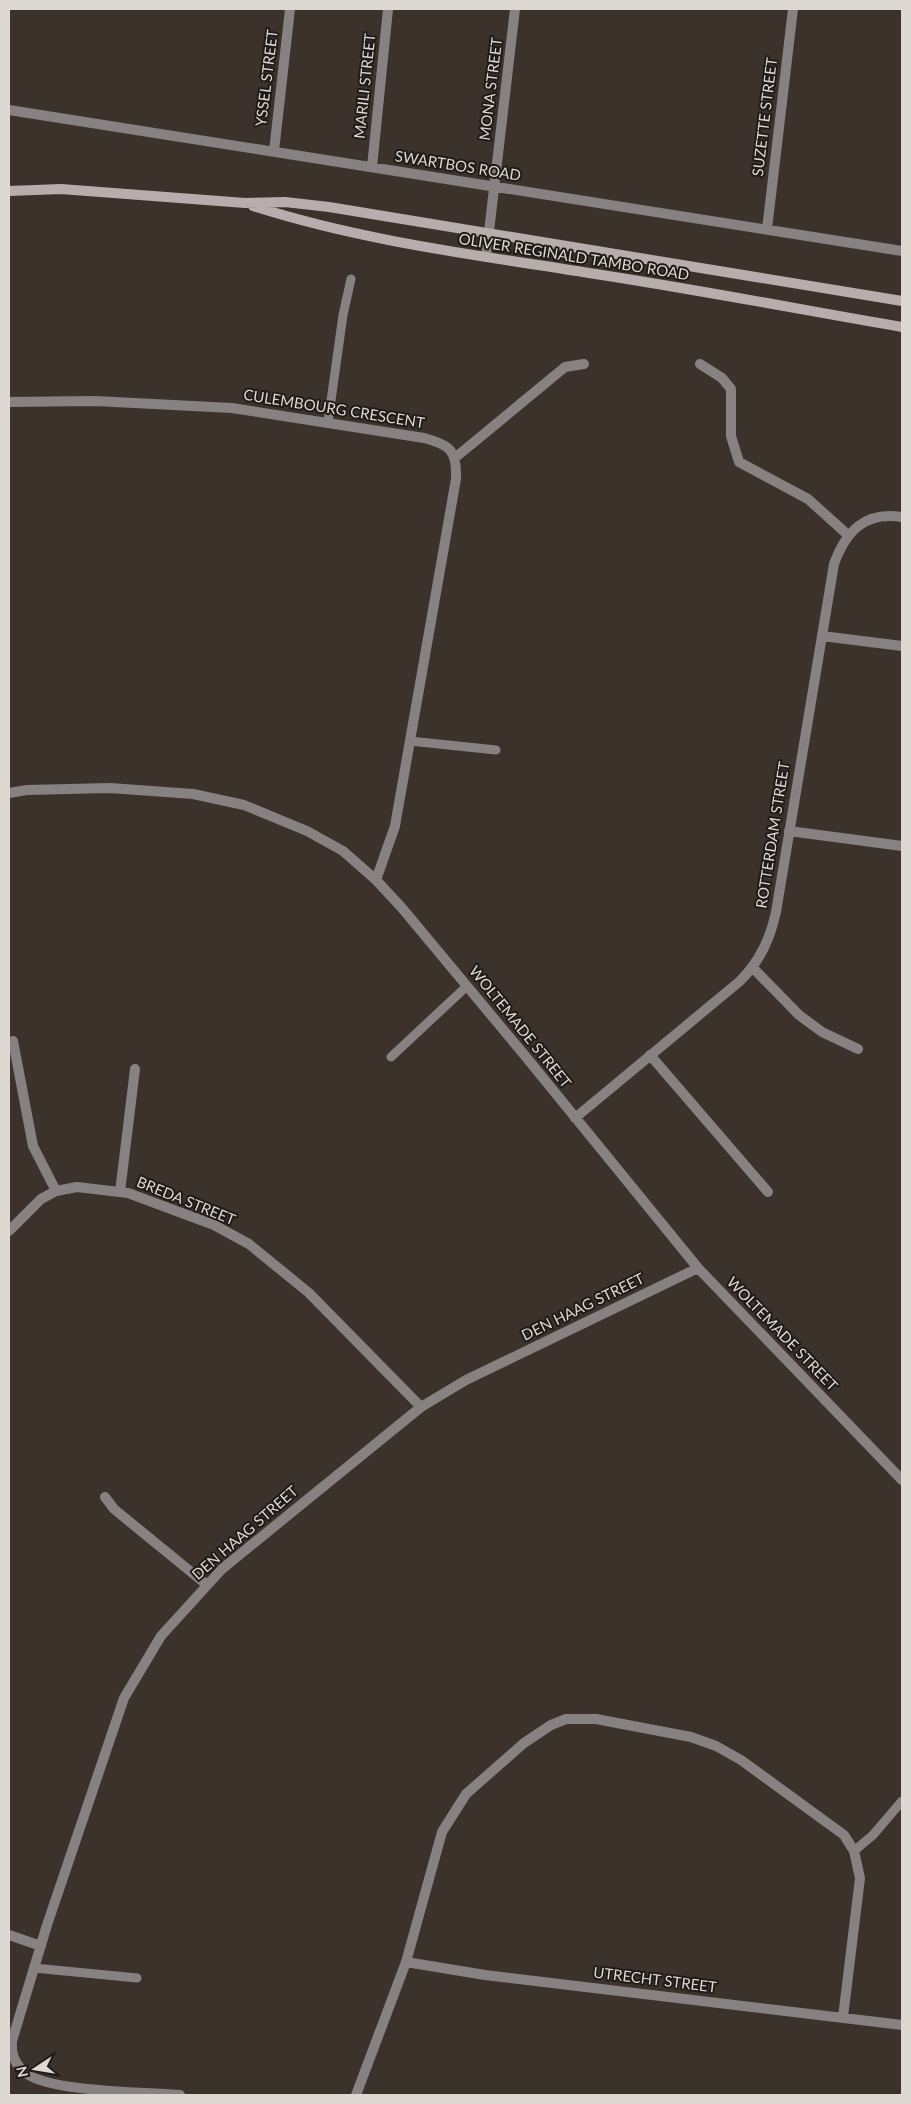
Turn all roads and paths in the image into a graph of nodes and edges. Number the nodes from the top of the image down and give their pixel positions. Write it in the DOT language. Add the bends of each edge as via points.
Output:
graph roads {
  1 [pos="290,9"];
  2 [pos="388,9"];
  3 [pos="516,9"];
  4 [pos="793,9"];
  5 [pos="9,110"];
  6 [pos="274,151"];
  7 [pos="372,167"];
  8 [pos="494,188"];
  9 [pos="9,191"];
  10 [pos="245,203"];
  11 [pos="767,230"];
  12 [pos="490,232"];
  13 [pos="902,251"];
  14 [pos="486,257"];
  15 [pos="351,279"];
  16 [pos="902,301"];
  17 [pos="902,327"];
  18 [pos="584,364"];
  19 [pos="700,364"];
  20 [pos="9,402"];
  21 [pos="328,422"];
  22 [pos="456,457"];
  23 [pos="902,518"];
  24 [pos="848,535"];
  25 [pos="822,636"];
  26 [pos="902,646"];
  27 [pos="410,741"];
  28 [pos="496,750"];
  29 [pos="9,793"];
  30 [pos="790,831"];
  31 [pos="902,846"];
  32 [pos="376,880"];
  33 [pos="753,968"];
  34 [pos="467,986"];
  35 [pos="13,1041"];
  36 [pos="858,1050"];
  37 [pos="650,1055"];
  38 [pos="391,1058"];
  39 [pos="135,1069"];
  40 [pos="575,1118"];
  41 [pos="56,1191"];
  42 [pos="120,1192"];
  43 [pos="768,1192"];
  44 [pos="9,1231"];
  45 [pos="698,1268"];
  46 [pos="421,1406"];
  47 [pos="902,1480"];
  48 [pos="106,1497"];
  49 [pos="207,1585"];
  50 [pos="902,1801"];
  51 [pos="854,1851"];
  52 [pos="9,1935"];
  53 [pos="41,1946"];
  54 [pos="406,1962"];
  55 [pos="34,1968"];
  56 [pos="137,1978"];
  57 [pos="843,2017"];
  58 [pos="902,2025"];
  59 [pos="12,2060"];
  60 [pos="180,2095"];
  61 [pos="356,2095"];
  1 -- 6 [label="street, YSSEL STREET"];
  2 -- 7 [label="street, MARILI STREET"];
  3 -- 8 [label="street, MONA STREET"];
  4 -- 11 [label="street, SUZETTE STREET"];
  5 -- 6 [label="street, SWARTBOS ROAD"];
  6 -- 7 [label="street, SWARTBOS ROAD"];
  7 -- 8 [label="street, SWARTBOS ROAD"];
  8 -- 11 [label="street, SWARTBOS ROAD"];
  8 -- 12 [label="street, MONA STREET"];
  9 -- 10 [label="main road, OLIVER REGINALD TAMBO ROAD" via="61,189"];
  10 -- 12 [label="main road, OLIVER REGINALD TAMBO ROAD" via="329,206"];
  10 -- 14 [label="main road, OLIVER REGINALD TAMBO ROAD" via="297,220 414,247"];
  11 -- 13 [label="street, SWARTBOS ROAD"];
  12 -- 14 [label="street, MONA STREET"];
  12 -- 16 [label="main road, OLIVER REGINALD TAMBO ROAD"];
  14 -- 17 [label="main road, OLIVER REGINALD TAMBO ROAD"];
  15 -- 21 [label="lane"];
  18 -- 22 [label="street" via="565,367"];
  19 -- 24 [label="street" via="722,378 731,389 731,436 739,462 808,499"];
  20 -- 21 [label="street, CULEMBOURG CRESCENT" via="177,403"];
  21 -- 22 [label="street, CULEMBOURG CRESCENT" via="439,442"];
  22 -- 27 [label="street" via="456,479"];
  23 -- 24 [label="street, ROTTERDAM STREET" via="881,516 869,520"];
  24 -- 25 [label="street, ROTTERDAM STREET" via="834,564"];
  25 -- 26 [label="street"];
  25 -- 30 [label="street, ROTTERDAM STREET"];
  27 -- 28 [label="lane"];
  27 -- 32 [label="street" via="395,826"];
  29 -- 32 [label="street, WOLTEMADE STREET" via="110,788 193,794 244,805 307,831 343,851"];
  30 -- 31 [label="street"];
  30 -- 33 [label="street, ROTTERDAM STREET" via="770,936"];
  32 -- 34 [label="street, WOLTEMADE STREET"];
  33 -- 36 [label="street" via="798,1015 822,1032"];
  33 -- 37 [label="street, ROTTERDAM STREET"];
  34 -- 38 [label="lane"];
  34 -- 40 [label="street, WOLTEMADE STREET"];
  35 -- 41 [label="street" via="33,1146"];
  37 -- 40 [label="street, ROTTERDAM STREET"];
  37 -- 43 [label="street"];
  39 -- 42 [label="street"];
  40 -- 45 [label="street, WOLTEMADE STREET"];
  41 -- 42 [label="street, BREDA STREET" via="77,1186"];
  41 -- 44 [label="street, BREDA STREET" via="41,1200"];
  42 -- 46 [label="street, BREDA STREET" via="214,1225 249,1244 308,1293"];
  45 -- 46 [label="street, DEN HAAG STREET" via="466,1380"];
  45 -- 47 [label="street, WOLTEMADE STREET"];
  46 -- 49 [label="street, DEN HAAG STREET" via="222,1569"];
  48 -- 49 [label="street" via="114,1509"];
  49 -- 53 [label="street, DEN HAAG STREET" via="161,1636 124,1698"];
  50 -- 51 [label="lane" via="873,1835"];
  51 -- 54 [label="street" via="844,1835 741,1760 716,1746 691,1737 596,1719 566,1720 551,1725 524,1743 466,1794 442,1832"];
  51 -- 57 [label="street" via="860,1878"];
  52 -- 53 [label="street"];
  53 -- 55 [label="street, DEN HAAG STREET"];
  54 -- 57 [label="street, UTRECHT STREET" via="485,1975"];
  54 -- 61 [label="street"];
  55 -- 56 [label="lane"];
  55 -- 59 [label="street, DEN HAAG STREET" via="12,2041"];
  57 -- 58 [label="street, UTRECHT STREET"];
  59 -- 60 [label="street" via="27,2074 57,2085"];
}
